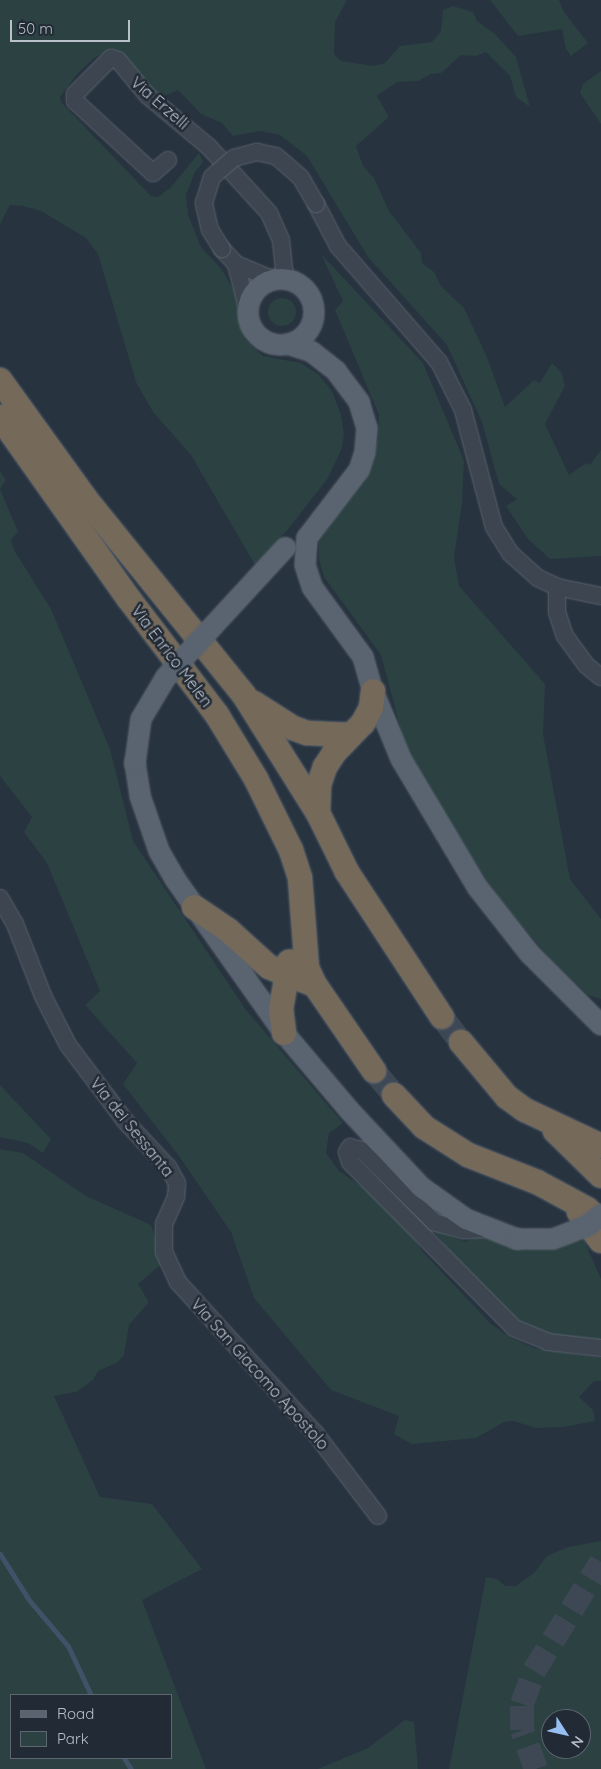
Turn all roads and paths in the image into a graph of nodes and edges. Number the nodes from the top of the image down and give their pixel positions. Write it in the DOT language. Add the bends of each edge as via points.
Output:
graph roads {
  1 [pos="168,160"];
  2 [pos="236,264"];
  3 [pos="280,279"];
  4 [pos="248,310"];
  5 [pos="311,324"];
  6 [pos="288,344"];
  7 [pos="326,360"];
  8 [pos="0,380"];
  9 [pos="0,417"];
  10 [pos="315,525"];
  11 [pos="557,587"];
  12 [pos="601,596"];
  13 [pos="601,677"];
  14 [pos="373,690"];
  15 [pos="244,695"];
  16 [pos="351,735"];
  17 [pos="318,812"];
  18 [pos="0,898"];
  19 [pos="194,907"];
  20 [pos="305,915"];
  21 [pos="285,975"];
  22 [pos="315,985"];
  23 [pos="442,1017"];
  24 [pos="601,1025"];
  25 [pos="284,1033"];
  26 [pos="461,1042"];
  27 [pos="374,1071"];
  28 [pos="394,1095"];
  29 [pos="547,1122"];
  30 [pos="601,1146"];
  31 [pos="601,1176"];
  32 [pos="565,1196"];
  33 [pos="601,1215"];
  34 [pos="601,1221"];
  35 [pos="164,1224"];
  36 [pos="485,1229"];
  37 [pos="601,1241"];
  38 [pos="601,1348"];
  39 [pos="378,1516"];
  1 -- 3 [label="street, Via Erzelli" via="152,173 75,100 75,94 111,58 118,60 147,95 209,147 269,213 281,240"];
  2 -- 3 [label="street"];
  2 -- 4 [label="street"];
  2 -- 11 [label="street, bridge" via="222,249 208,225 204,203 212,177 234,158 257,152 276,156 301,178 338,246 427,345 463,410 494,528 523,568"];
  3 -- 4 [label="main road" via="256,290"];
  3 -- 5 [label="main road" via="300,285 311,297 314,308"];
  4 -- 6 [label="main road" via="254,331 262,339"];
  5 -- 6 [label="main road" via="302,337"];
  5 -- 7 [label="main road"];
  6 -- 7 [label="main road"];
  7 -- 10 [label="main road" via="359,402 367,440 363,461 354,478"];
  8 -- 15 [label="highway, Via Enrico Melen" via="85,498"];
  9 -- 20 [label="highway, Via Enrico Melen" via="145,621 217,715 256,779 291,850 300,878"];
  10 -- 14 [label="main road" via="305,550 309,579 330,616 363,658"];
  10 -- 19 [label="main road, bridge" via="285,548 166,677 141,720 136,763 148,826 174,879"];
  11 -- 12 [label="street"];
  11 -- 13 [label="street" via="558,612 565,636 586,665"];
  14 -- 16 [label="highway" via="367,716"];
  14 -- 24 [label="main road" via="409,773 478,888 530,954"];
  15 -- 16 [label="highway" via="293,728 320,735"];
  15 -- 17 [label="highway"];
  16 -- 17 [label="highway" via="325,767 319,785"];
  17 -- 23 [label="highway" via="347,872"];
  18 -- 35 [label="street, Via dei Sessanta" via="15,924 43,996 68,1045 126,1122 168,1167 177,1183 176,1197"];
  19 -- 21 [label="highway" via="228,930 269,967"];
  19 -- 25 [label="main road"];
  20 -- 21 [label="highway"];
  20 -- 22 [label="highway, Via Enrico Melen" via="304,947 307,968"];
  21 -- 22 [label="highway"];
  21 -- 25 [label="highway" via="281,1009"];
  22 -- 27 [label="highway, Via Enrico Melen"];
  25 -- 36 [label="main road" via="421,1186"];
  26 -- 29 [label="highway" via="507,1097"];
  28 -- 32 [label="highway" via="424,1127 468,1155"];
  29 -- 30 [label="highway"];
  29 -- 31 [label="highway"];
  32 -- 34 [label="highway"];
  32 -- 37 [label="highway"];
  33 -- 36 [label="main road, bridge" via="570,1234 553,1239 517,1239"];
  35 -- 39 [label="street, Via San Giacomo Apostolo" via="164,1252 178,1282 315,1433"];
  36 -- 38 [label="street" via="463,1230 434,1222 361,1150 350,1148 347,1152 350,1162 514,1328 548,1342"];
}
